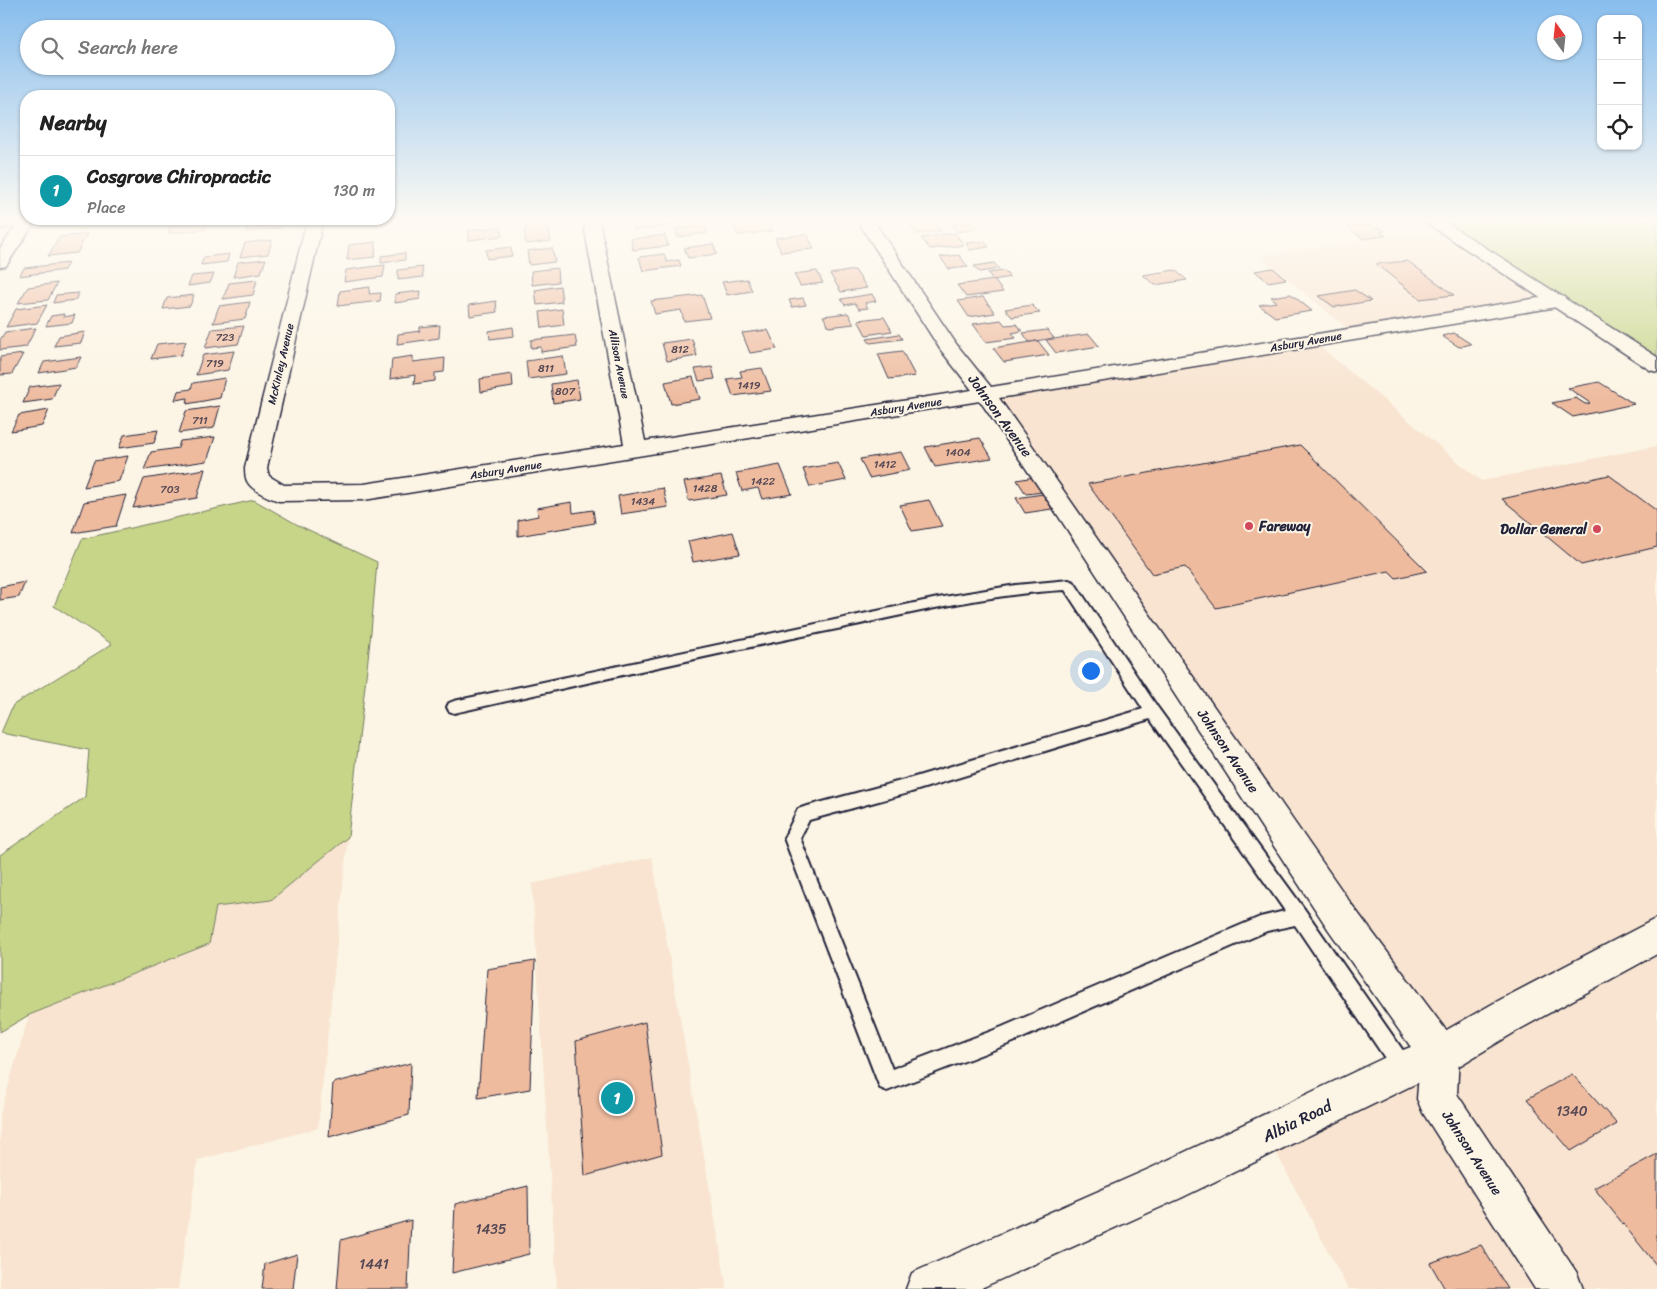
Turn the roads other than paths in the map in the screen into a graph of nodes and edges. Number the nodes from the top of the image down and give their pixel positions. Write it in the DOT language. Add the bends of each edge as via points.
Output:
graph roads {
  1 [pos="301,280"];
  2 [pos="602,280"];
  3 [pos="905,280"];
  4 [pos="1524,280"];
  5 [pos="1556,301"];
  6 [pos="1657,366"];
  7 [pos="986,394"];
  8 [pos="636,449"];
  9 [pos="258,480"];
  10 [pos="454,707"];
  11 [pos="1153,712"];
  12 [pos="1299,916"];
  13 [pos="1657,936"];
  14 [pos="1440,1055"];
  15 [pos="1404,1069"];
  16 [pos="928,1289"];
  17 [pos="1562,1289"];
  1 -- 9 [label="street, McKinley Avenue" via="256,468"];
  2 -- 8 [label="street, Allison Avenue"];
  3 -- 7 [label="street, Johnson Avenue" via="950,349"];
  4 -- 5 [label="street"];
  5 -- 6 [label="street"];
  5 -- 7 [label="street, Asbury Avenue"];
  7 -- 8 [label="street, Asbury Avenue"];
  7 -- 14 [label="street, Johnson Avenue" via="1340,917"];
  8 -- 9 [label="street, Asbury Avenue" via="364,492 279,493"];
  10 -- 11 [label="lane" via="725,646 983,594 1029,586 1069,585"];
  11 -- 12 [label="lane"];
  11 -- 12 [label="lane" via="804,814 792,838 887,1081 1004,1036 1266,922"];
  12 -- 15 [label="lane"];
  13 -- 14 [label="street, Albia Road"];
  14 -- 15 [label="street, Albia Road"];
  14 -- 17 [label="street, Johnson Avenue" via="1437,1099"];
  15 -- 16 [label="street, Albia Road" via="1166,1183"];
}
